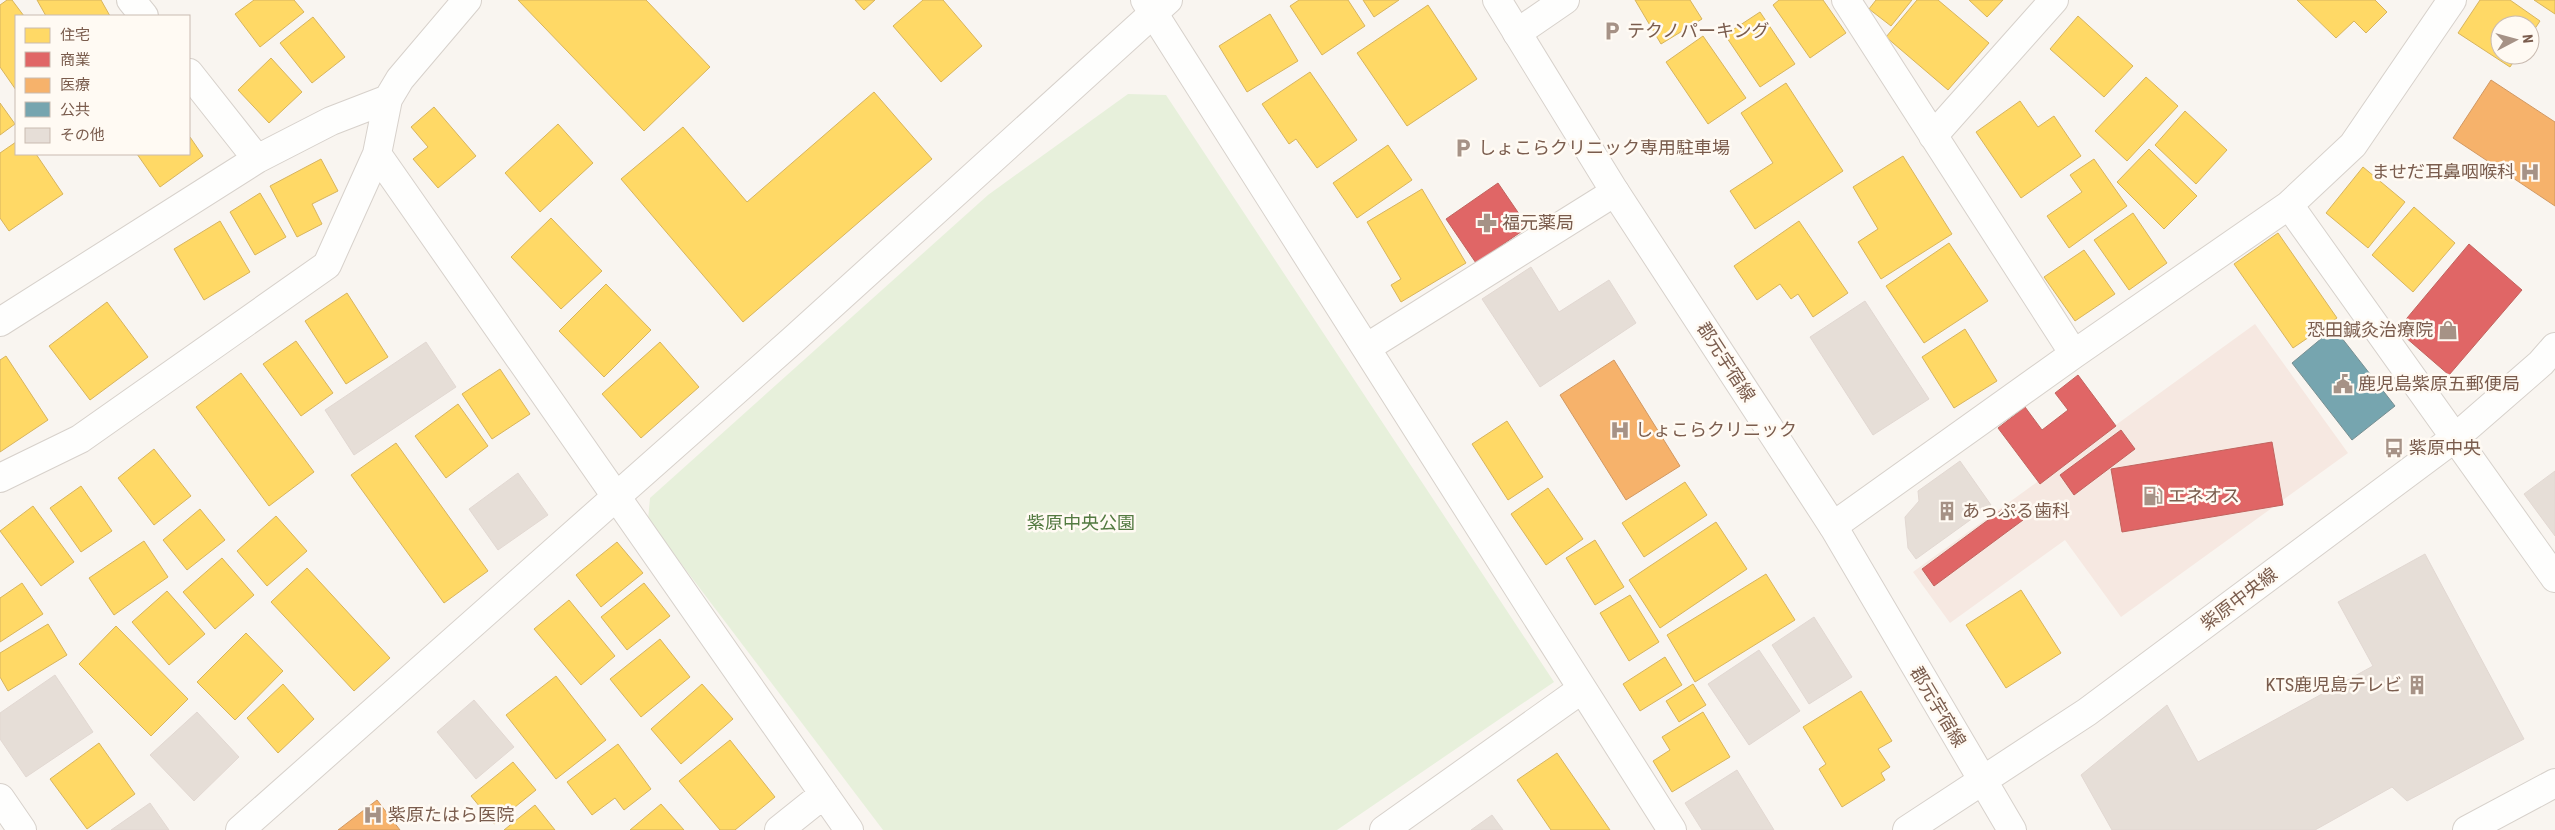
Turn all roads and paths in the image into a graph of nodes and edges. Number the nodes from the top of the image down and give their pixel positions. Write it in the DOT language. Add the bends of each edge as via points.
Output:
graph roads {
  1 [pos="131,0"];
  2 [pos="467,0"];
  3 [pos="1496,0"];
  4 [pos="1565,0"];
  5 [pos="1846,0"];
  6 [pos="2054,0"];
  7 [pos="2452,0"];
  8 [pos="1156,4"];
  9 [pos="143,15"];
  10 [pos="1517,33"];
  11 [pos="190,74"];
  12 [pos="388,99"];
  13 [pos="1933,136"];
  14 [pos="377,154"];
  15 [pos="257,159"];
  16 [pos="1615,192"];
  17 [pos="2289,205"];
  18 [pos="0,322"];
  19 [pos="2555,347"];
  20 [pos="1366,348"];
  21 [pos="2074,354"];
  22 [pos="2456,437"];
  23 [pos="0,478"];
  24 [pos="615,496"];
  25 [pos="1833,526"];
  26 [pos="2555,578"];
  27 [pos="1582,689"];
  28 [pos="1982,781"];
  29 [pos="2555,783"];
  30 [pos="824,794"];
  31 [pos="0,798"];
  32 [pos="22,830"];
  33 [pos="240,830"];
  34 [pos="779,830"];
  35 [pos="849,830"];
  36 [pos="1384,830"];
  37 [pos="1672,830"];
  38 [pos="1907,830"];
  39 [pos="2012,830"];
  40 [pos="2467,830"];
  1 -- 9 [label="street"];
  2 -- 12 [label="street" via="400,79"];
  3 -- 10 [label="street, 郡元宇宿線"];
  4 -- 10 [label="street"];
  5 -- 13 [label="street"];
  6 -- 13 [label="street"];
  7 -- 17 [label="street" via="2353,145"];
  8 -- 20 [label="street"];
  8 -- 24 [label="street" via="793,340"];
  10 -- 16 [label="street, 郡元宇宿線"];
  11 -- 15 [label="street"];
  12 -- 14 [label="street"];
  12 -- 15 [label="street" via="331,121"];
  13 -- 21 [label="street"];
  14 -- 23 [label="street" via="327,265 80,439"];
  14 -- 24 [label="street"];
  15 -- 18 [label="street"];
  16 -- 20 [label="street"];
  16 -- 25 [label="street, 郡元宇宿線"];
  17 -- 21 [label="street"];
  17 -- 22 [label="street"];
  19 -- 22 [label="street, 紫原中央線"];
  20 -- 27 [label="street"];
  21 -- 25 [label="street"];
  22 -- 26 [label="street"];
  22 -- 28 [label="street, 紫原中央線" via="2087,712"];
  24 -- 30 [label="street"];
  24 -- 33 [label="street"];
  25 -- 28 [label="street, 郡元宇宿線"];
  27 -- 36 [label="street"];
  27 -- 37 [label="street"];
  28 -- 38 [label="street, 紫原中央線"];
  28 -- 39 [label="street, 郡元宇宿線"];
  29 -- 40 [label="street"];
  30 -- 34 [label="street"];
  30 -- 35 [label="street"];
  31 -- 32 [label="street"];
}
